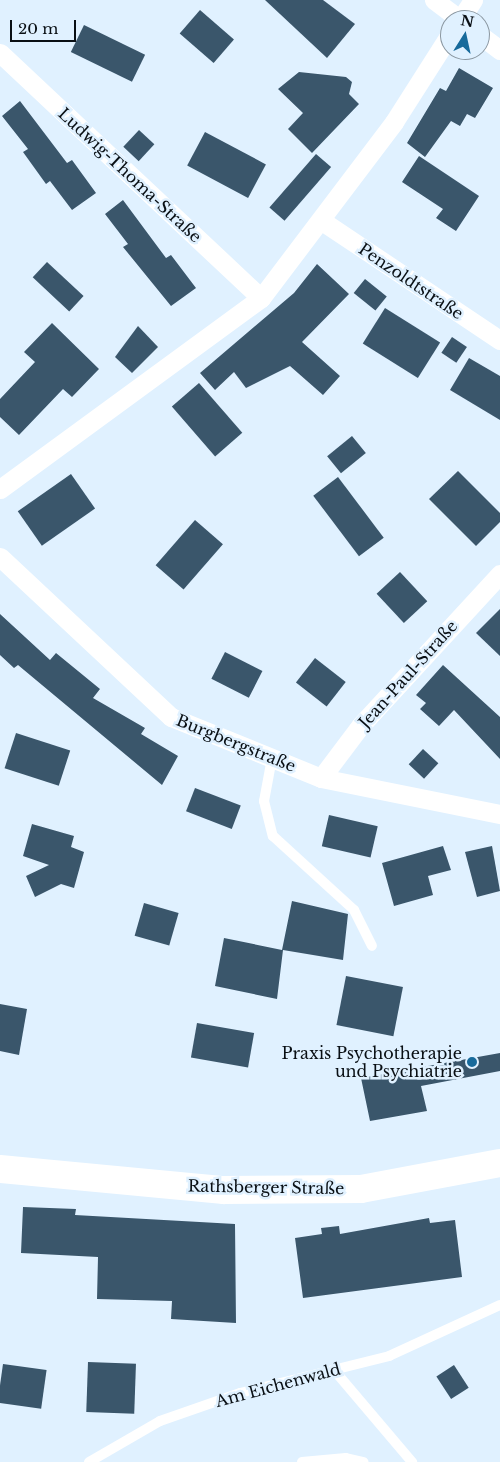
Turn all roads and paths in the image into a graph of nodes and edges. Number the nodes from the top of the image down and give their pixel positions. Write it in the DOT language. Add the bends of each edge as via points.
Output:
graph roads {
  1 [pos="434,0"];
  2 [pos="444,10"];
  3 [pos="440,51"];
  4 [pos="0,53"];
  5 [pos="322,221"];
  6 [pos="261,298"];
  7 [pos="500,340"];
  8 [pos="0,489"];
  9 [pos="0,557"];
  10 [pos="500,574"];
  11 [pos="272,758"];
  12 [pos="321,778"];
  13 [pos="500,814"];
  14 [pos="372,946"];
  15 [pos="500,1163"];
  16 [pos="0,1169"];
  17 [pos="500,1305"];
  18 [pos="334,1370"];
  19 [pos="90,1462"];
  20 [pos="302,1462"];
  21 [pos="364,1462"];
  22 [pos="412,1462"];
  1 -- 2 [label="street"];
  3 -- 5 [label="street" via="394,122"];
  4 -- 6 [label="street, Ludwig-Thoma-Straße"];
  5 -- 6 [label="street"];
  5 -- 7 [label="street, Penzoldtstraße"];
  6 -- 8 [label="street"];
  9 -- 11 [label="street, Burgbergstraße" via="171,717"];
  10 -- 12 [label="street, Jean-Paul-Straße" via="361,725"];
  11 -- 12 [label="street, Burgbergstraße"];
  11 -- 14 [label="lane" via="264,801 273,836 354,910"];
  12 -- 13 [label="street, Burgbergstraße"];
  15 -- 16 [label="street, Rathsberger Straße" via="361,1189 224,1190"];
  17 -- 18 [label="lane, Am Eichenwald" via="389,1356"];
  18 -- 19 [label="lane, Am Eichenwald" via="240,1392 160,1421"];
  18 -- 22 [label="lane"];
  20 -- 21 [label="lane" via="346,1458"];
}
